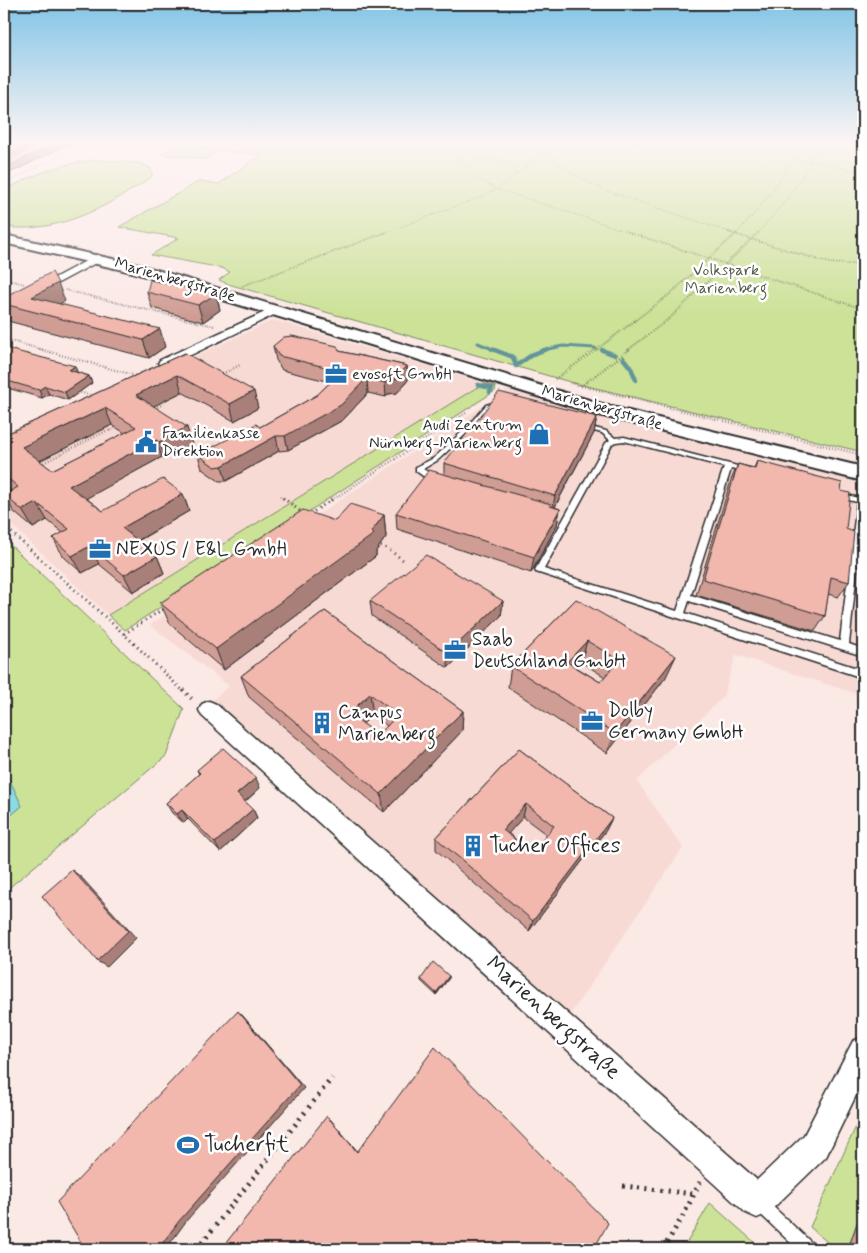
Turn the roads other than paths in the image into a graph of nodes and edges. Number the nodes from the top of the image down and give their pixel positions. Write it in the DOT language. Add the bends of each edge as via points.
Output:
graph roads {
  1 [pos="4,239"];
  2 [pos="97,258"];
  3 [pos="4,309"];
  4 [pos="276,310"];
  5 [pos="137,376"];
  6 [pos="507,403"];
  7 [pos="576,425"];
  8 [pos="689,428"];
  9 [pos="614,440"];
  10 [pos="728,466"];
  11 [pos="863,466"];
  12 [pos="755,473"];
  13 [pos="863,474"];
  14 [pos="441,483"];
  15 [pos="835,494"];
  16 [pos="862,501"];
  17 [pos="556,518"];
  18 [pos="565,520"];
  19 [pos="686,597"];
  20 [pos="680,615"];
  21 [pos="844,646"];
  22 [pos="863,653"];
  23 [pos="863,674"];
  24 [pos="210,710"];
  25 [pos="863,1051"];
  26 [pos="711,1159"];
  27 [pos="757,1202"];
  28 [pos="808,1249"];
  1 -- 2 [label="main road, Marienbergstraße"];
  2 -- 3 [label="street"];
  2 -- 4 [label="main road, Marienbergstraße"];
  4 -- 5 [label="street"];
  4 -- 8 [label="main road, Marienbergstraße"];
  6 -- 14 [label="lane" via="488,406 436,458 418,469"];
  7 -- 9 [label="lane" via="604,432"];
  8 -- 11 [label="main road, Marienbergstraße"];
  8 -- 13 [label="main road, Marienbergstraße"];
  9 -- 10 [label="lane" via="624,439"];
  9 -- 18 [label="lane" via="608,443"];
  10 -- 12 [label="lane"];
  10 -- 19 [label="lane"];
  15 -- 16 [label="lane"];
  16 -- 21 [label="lane"];
  17 -- 18 [label="lane"];
  18 -- 20 [label="lane" via="539,570"];
  19 -- 20 [label="lane"];
  19 -- 21 [label="lane"];
  20 -- 23 [label="lane"];
  21 -- 22 [label="lane"];
  24 -- 26 [label="street, Marienbergstraße"];
  25 -- 27 [label="street" via="815,1146"];
  26 -- 27 [label="street, Marienbergstraße"];
  27 -- 28 [label="lane"];
}
